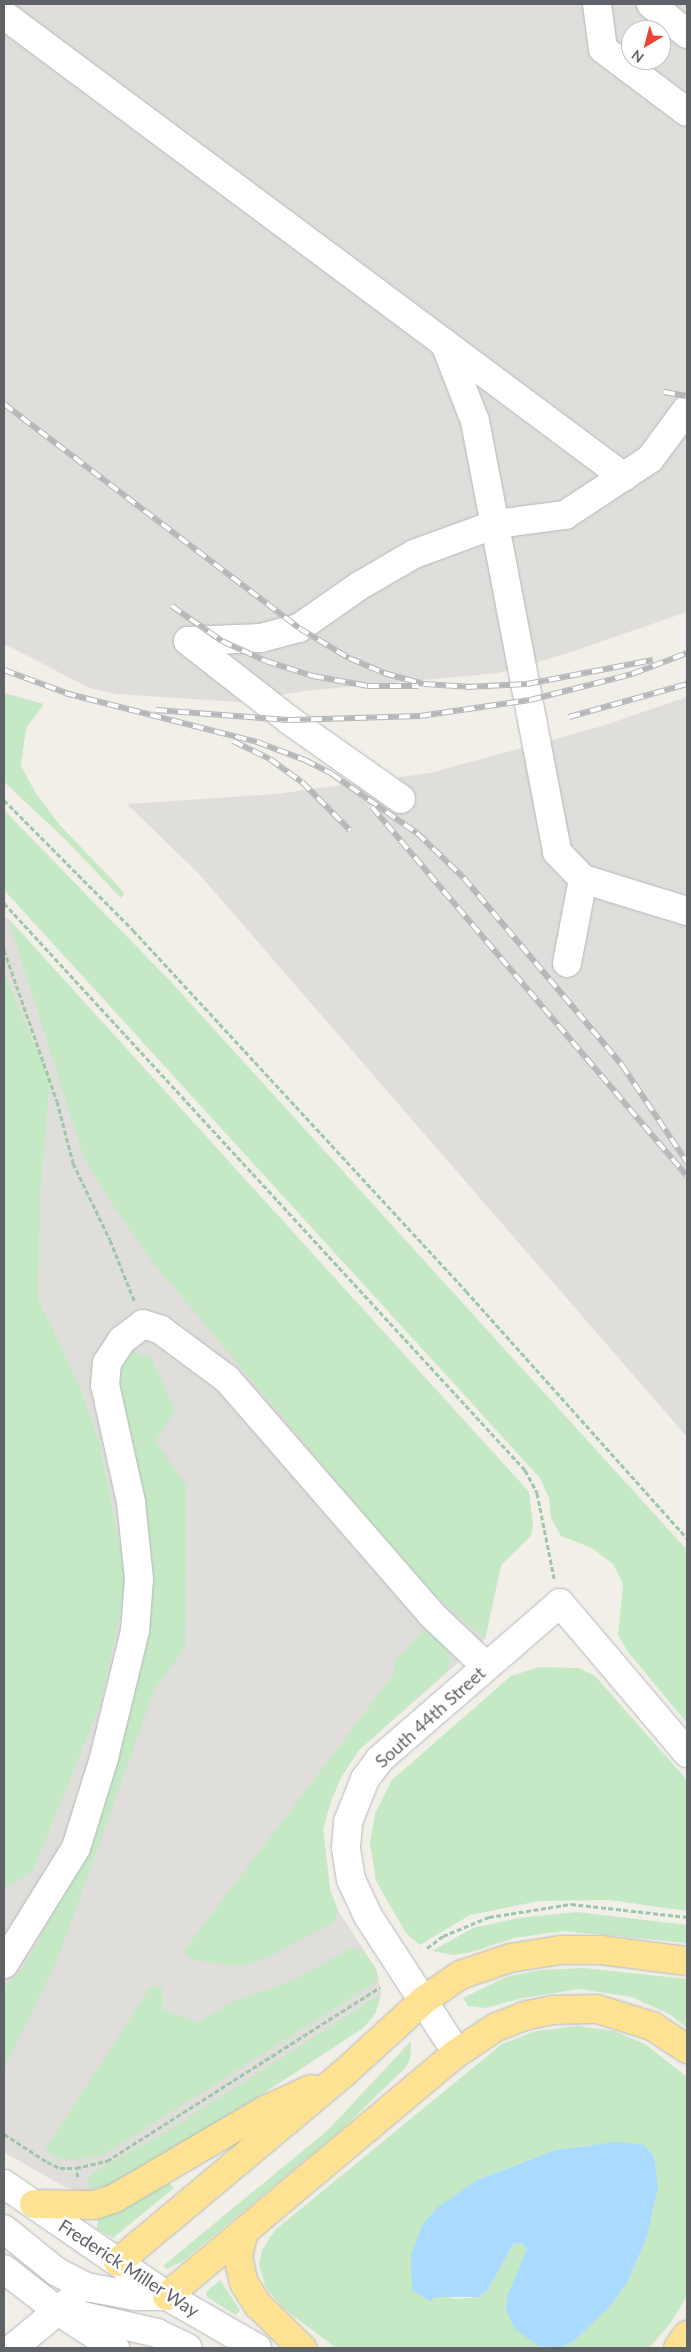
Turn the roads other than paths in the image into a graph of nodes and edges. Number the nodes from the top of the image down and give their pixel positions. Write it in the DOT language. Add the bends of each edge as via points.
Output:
graph roads {
  1 [pos="597,4"];
  2 [pos="651,4"];
  3 [pos="4,15"];
  4 [pos="687,34"];
  5 [pos="687,112"];
  6 [pos="445,344"];
  7 [pos="685,419"];
  8 [pos="624,477"];
  9 [pos="496,524"];
  10 [pos="401,799"];
  11 [pos="583,880"];
  12 [pos="687,911"];
  13 [pos="567,963"];
  14 [pos="486,1666"];
  15 [pos="687,1753"];
  16 [pos="687,1961"];
  17 [pos="4,1964"];
  18 [pos="424,2000"];
  19 [pos="687,2050"];
  20 [pos="457,2053"];
  21 [pos="344,2073"];
  22 [pos="4,2184"];
  23 [pos="34,2204"];
  24 [pos="4,2229"];
  25 [pos="243,2235"];
  26 [pos="118,2262"];
  27 [pos="4,2269"];
  28 [pos="86,2287"];
  29 [pos="167,2296"];
  30 [pos="58,2311"];
  31 [pos="132,2328"];
  32 [pos="687,2334"];
  33 [pos="13,2348"];
  34 [pos="111,2348"];
  35 [pos="188,2348"];
  36 [pos="257,2348"];
  37 [pos="302,2348"];
  38 [pos="678,2348"];
  1 -- 5 [label="street" via="603,49"];
  2 -- 4 [label="street"];
  3 -- 6 [label="street"];
  6 -- 8 [label="street"];
  6 -- 9 [label="street" via="475,421"];
  7 -- 8 [label="street" via="650,459"];
  8 -- 9 [label="street" via="565,515"];
  9 -- 10 [label="street" via="414,554 359,586 299,628 260,638 188,641 289,720"];
  9 -- 11 [label="street" via="557,852"];
  11 -- 12 [label="street"];
  11 -- 13 [label="street"];
  14 -- 15 [label="street, South 44th Street" via="560,1603"];
  14 -- 17 [label="street" via="432,1615 227,1379 162,1330 143,1324 122,1340 107,1363 105,1385 132,1502 139,1579 135,1631 104,1758 76,1848"];
  14 -- 18 [label="street, South 44th Street" via="380,1759 361,1786 348,1822 346,1847 351,1880 368,1916"];
  16 -- 18 [label="highway" via="601,1950 542,1952 510,1958 460,1975"];
  18 -- 20 [label="street, South 44th Street"];
  18 -- 21 [label="highway"];
  19 -- 20 [label="highway" via="652,2026 597,2009 554,2010 524,2016 496,2027"];
  20 -- 25 [label="highway"];
  21 -- 23 [label="highway" via="263,2110 115,2198 95,2205"];
  21 -- 26 [label="highway"];
  22 -- 23 [label="street, Frederick Miller Way"];
  23 -- 26 [label="street, Frederick Miller Way"];
  24 -- 28 [label="street" via="57,2272"];
  25 -- 29 [label="highway"];
  25 -- 37 [label="highway" via="238,2257 244,2283 263,2311"];
  26 -- 28 [label="street"];
  26 -- 29 [label="street, Frederick Miller Way"];
  27 -- 30 [label="street"];
  28 -- 29 [label="street" via="135,2296"];
  28 -- 30 [label="street"];
  29 -- 31 [label="street"];
  29 -- 36 [label="street, Frederick Miller Way"];
  30 -- 31 [label="street"];
  30 -- 33 [label="street"];
  30 -- 34 [label="street"];
  31 -- 34 [label="street"];
  31 -- 35 [label="street" via="157,2333"];
  32 -- 38 [label="highway"];
}
